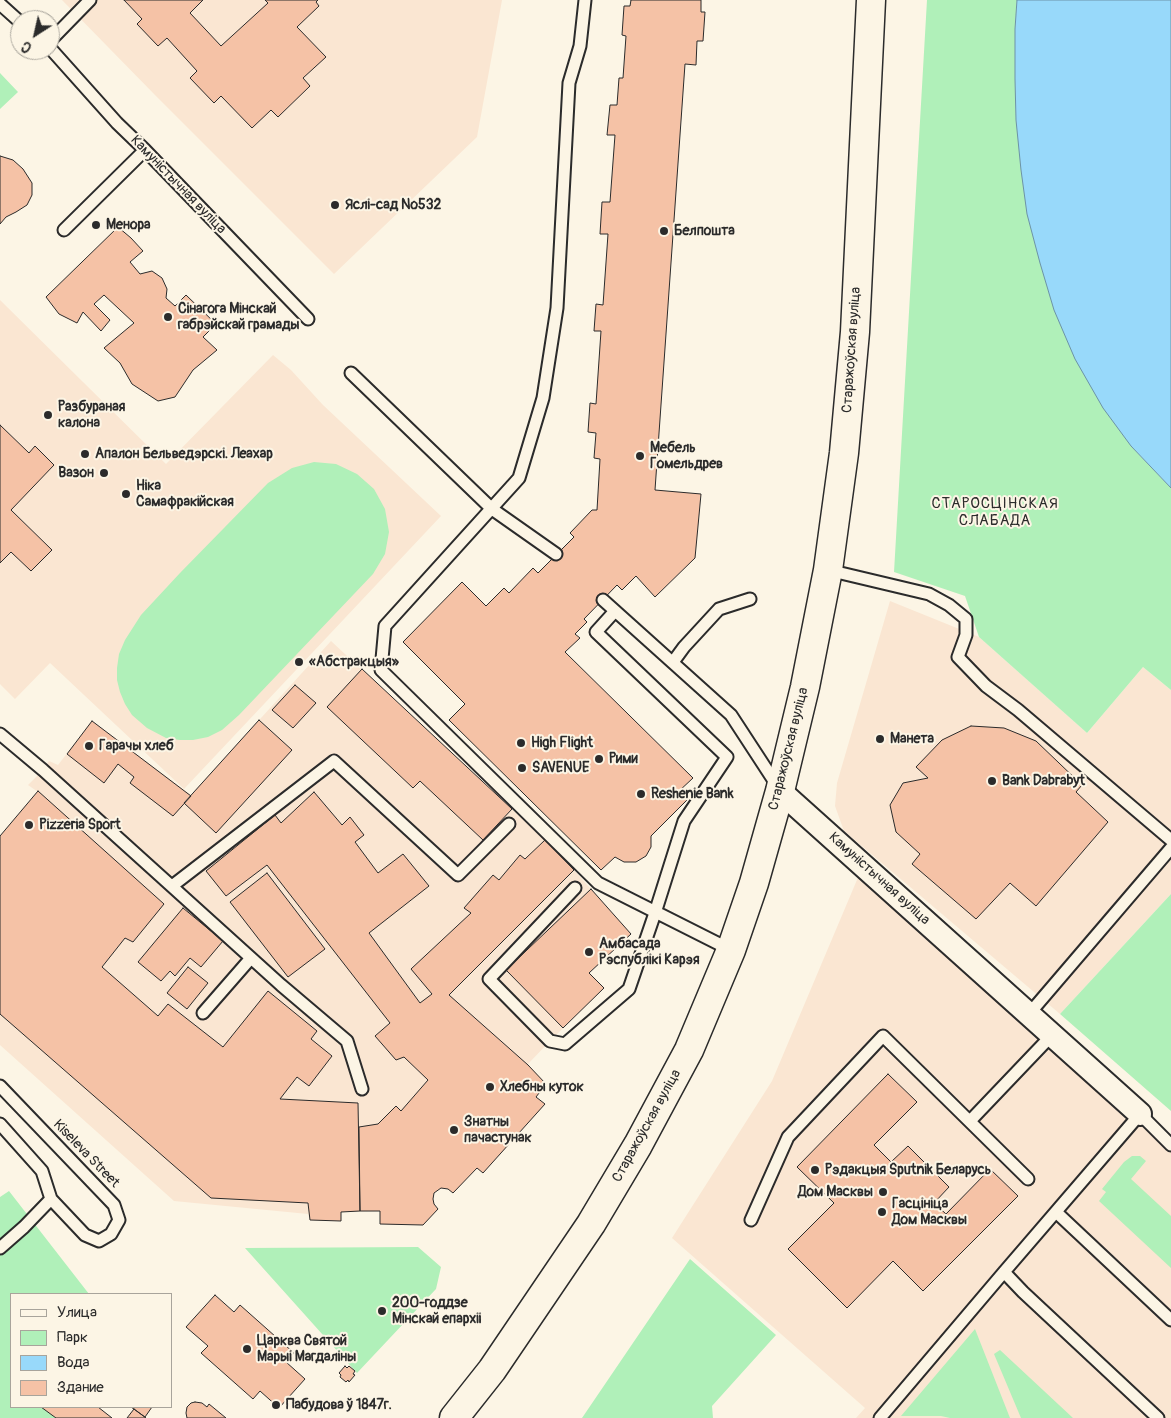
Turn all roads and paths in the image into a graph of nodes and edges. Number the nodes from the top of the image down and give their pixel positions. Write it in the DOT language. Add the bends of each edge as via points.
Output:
graph roads {
  1 [pos="90,0"];
  2 [pos="585,0"];
  3 [pos="870,0"];
  4 [pos="0,5"];
  5 [pos="10,14"];
  6 [pos="60,32"];
  7 [pos="60,59"];
  8 [pos="145,150"];
  9 [pos="64,230"];
  10 [pos="308,319"];
  11 [pos="351,373"];
  12 [pos="492,509"];
  13 [pos="556,554"];
  14 [pos="828,570"];
  15 [pos="750,599"];
  16 [pos="603,600"];
  17 [pos="615,611"];
  18 [pos="673,662"];
  19 [pos="0,734"];
  20 [pos="780,791"];
  21 [pos="509,824"];
  22 [pos="1171,840"];
  23 [pos="1171,848"];
  24 [pos="172,886"];
  25 [pos="575,888"];
  26 [pos="656,913"];
  27 [pos="731,950"];
  28 [pos="251,958"];
  29 [pos="203,1013"];
  30 [pos="1029,1014"];
  31 [pos="1052,1035"];
  32 [pos="0,1086"];
  33 [pos="362,1088"];
  34 [pos="1140,1114"];
  35 [pos="970,1121"];
  36 [pos="0,1124"];
  37 [pos="1171,1145"];
  38 [pos="1028,1179"];
  39 [pos="51,1199"];
  40 [pos="1056,1212"];
  41 [pos="751,1220"];
  42 [pos="0,1248"];
  43 [pos="1004,1272"];
  44 [pos="1171,1320"];
  45 [pos="454,1418"];
  46 [pos="880,1418"];
  47 [pos="1158,1418"];
  1 -- 6 [label="lane"];
  2 -- 12 [label="lane" via="580,46 569,83 557,308 543,398 519,478"];
  3 -- 14 [label="main road, Старажоўская вуліца" via="855,332 844,453"];
  4 -- 5 [label="lane"];
  7 -- 8 [label="lane, Камуністычная вуліца"];
  8 -- 9 [label="lane"];
  8 -- 10 [label="lane, Камуністычная вуліца"];
  11 -- 12 [label="lane"];
  12 -- 13 [label="lane"];
  12 -- 26 [label="lane" via="385,626 381,670 598,883"];
  14 -- 20 [label="main road, Старажоўская вуліца" via="805,688"];
  14 -- 22 [label="lane" via="929,594 949,605 966,619 966,635 958,657 986,686"];
  15 -- 18 [label="lane" via="720,609"];
  16 -- 17 [label="lane, Камуністычная вуліца"];
  17 -- 18 [label="lane, Камуністычная вуліца"];
  17 -- 26 [label="lane" via="596,632 727,757 684,821"];
  18 -- 20 [label="lane, Камуністычная вуліца" via="731,715"];
  19 -- 24 [label="lane"];
  20 -- 27 [label="main road, Старажоўская вуліца" via="754,884"];
  20 -- 30 [label="street, Камуністычная вуліца"];
  21 -- 24 [label="lane" via="458,875 334,761"];
  23 -- 30 [label="lane"];
  24 -- 28 [label="lane"];
  25 -- 26 [label="lane" via="489,980 550,1041 565,1044 629,988"];
  26 -- 27 [label="lane"];
  27 -- 45 [label="main road, Старажоўская вуліца" via="690,1050 596,1216 492,1370"];
  28 -- 29 [label="lane"];
  28 -- 33 [label="lane" via="347,1041"];
  30 -- 31 [label="street, Камуністычная вуліца"];
  31 -- 34 [label="street, Камуністычная вуліца"];
  31 -- 35 [label="lane"];
  32 -- 39 [label="lane, Kiseleva Street" via="114,1204 119,1220 111,1234 99,1241 85,1235"];
  34 -- 37 [label="lane, Камуністычная вуліца"];
  34 -- 40 [label="lane"];
  35 -- 38 [label="lane"];
  35 -- 41 [label="lane" via="882,1036 788,1137"];
  36 -- 39 [label="lane, Kiseleva Street" via="42,1171"];
  39 -- 42 [label="lane"];
  40 -- 43 [label="lane"];
  40 -- 44 [label="lane"];
  43 -- 46 [label="lane"];
  43 -- 47 [label="lane"];
}
